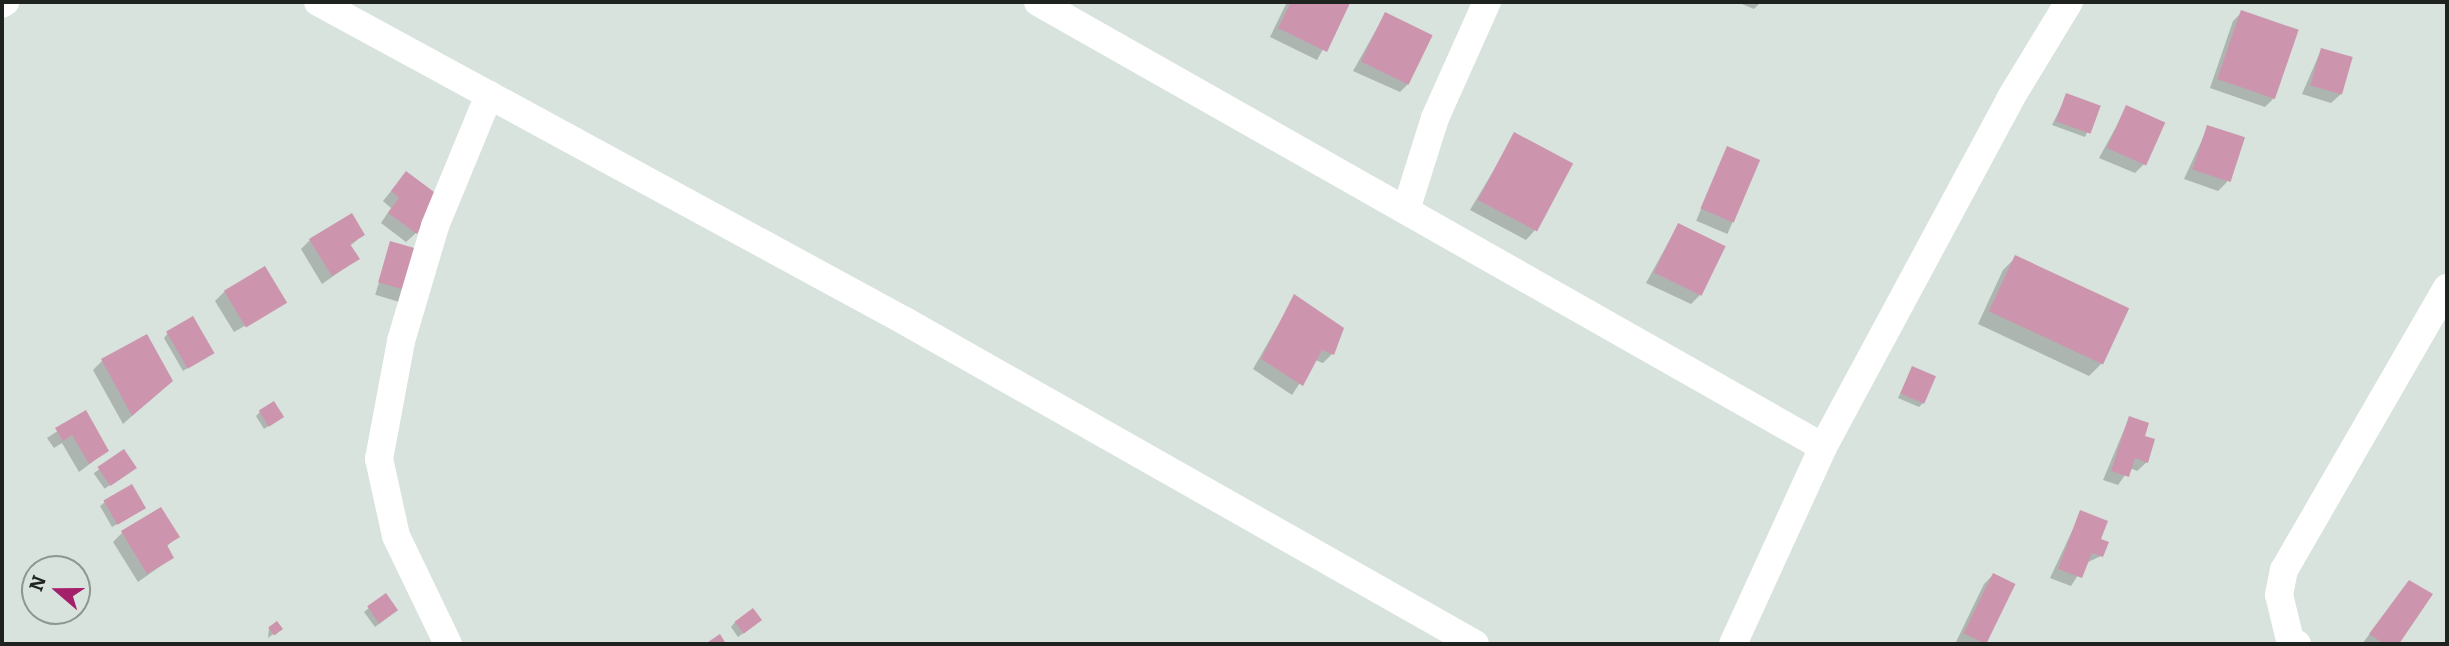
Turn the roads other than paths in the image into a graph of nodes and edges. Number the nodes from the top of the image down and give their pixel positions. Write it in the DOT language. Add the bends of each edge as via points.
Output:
graph roads {
  1 [pos="318,2"];
  2 [pos="1038,2"];
  3 [pos="1488,2"];
  4 [pos="2069,2"];
  5 [pos="365,15"];
  6 [pos="489,94"];
  7 [pos="1406,210"];
  8 [pos="2447,288"];
  9 [pos="1823,447"];
  10 [pos="448,644"];
  11 [pos="1475,644"];
  12 [pos="1733,644"];
  13 [pos="2297,644"];
  1 -- 5 [label="street"];
  2 -- 7 [label="street"];
  3 -- 7 [label="street" via="1435,118"];
  4 -- 9 [label="street" via="2010,99"];
  5 -- 6 [label="street"];
  6 -- 10 [label="street" via="435,226 401,341 379,460 396,536"];
  6 -- 11 [label="street"];
  7 -- 9 [label="street"];
  8 -- 13 [label="street" via="2284,570 2279,596 2290,640"];
  9 -- 12 [label="street"];
}
